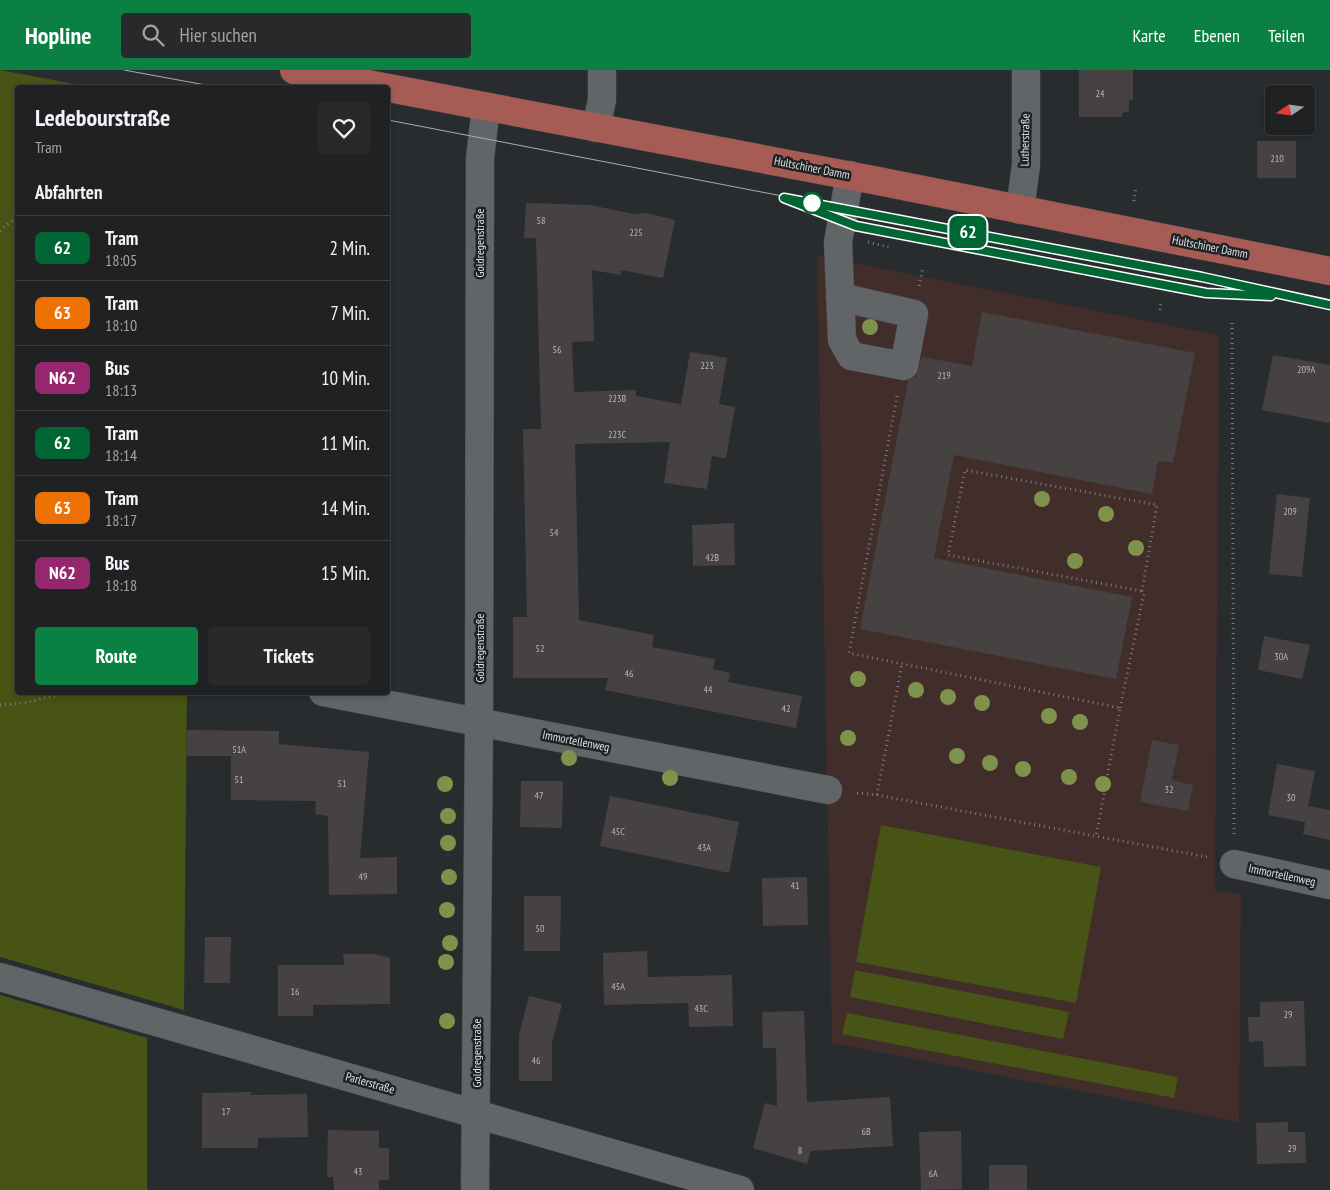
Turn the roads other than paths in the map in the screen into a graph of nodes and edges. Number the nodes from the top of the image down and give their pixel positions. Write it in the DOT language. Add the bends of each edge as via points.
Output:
graph roads {
  1 [pos="294,70"];
  2 [pos="602,70"];
  3 [pos="1026,70"];
  4 [pos="374,85"];
  5 [pos="390,88"];
  6 [pos="486,106"];
  7 [pos="596,128"];
  8 [pos="850,175"];
  9 [pos="1020,210"];
  10 [pos="1330,271"];
  11 [pos="840,297"];
  12 [pos="339,695"];
  13 [pos="480,722"];
  14 [pos="828,790"];
  15 [pos="1225,861"];
  16 [pos="1330,885"];
  17 [pos="0,977"];
  18 [pos="476,1113"];
  19 [pos="476,1190"];
  20 [pos="740,1190"];
  1 -- 4 [label="main road, Hultschiner Damm"];
  2 -- 7 [label="street" via="602,100"];
  3 -- 9 [label="street, Lutherstraße" via="1026,165"];
  5 -- 6 [label="main road, Hultschiner Damm"];
  6 -- 7 [label="main road, Hultschiner Damm"];
  6 -- 13 [label="street, Goldregenstraße" via="480,158"];
  7 -- 8 [label="main road, Hultschiner Damm"];
  8 -- 9 [label="main road, Hultschiner Damm"];
  8 -- 11 [label="street" via="838,242"];
  9 -- 10 [label="main road, Hultschiner Damm"];
  11 -- 11 [label="street" via="914,314 904,366 851,356 842,340"];
  12 -- 13 [label="street, Immortellenweg"];
  13 -- 14 [label="street, Immortellenweg"];
  13 -- 18 [label="street, Goldregenstraße"];
  15 -- 16 [label="street, Immortellenweg"];
  17 -- 18 [label="street, Parlerstraße"];
  18 -- 19 [label="street, Goldregenstraße"];
  18 -- 20 [label="street, Parlerstraße"];
}
